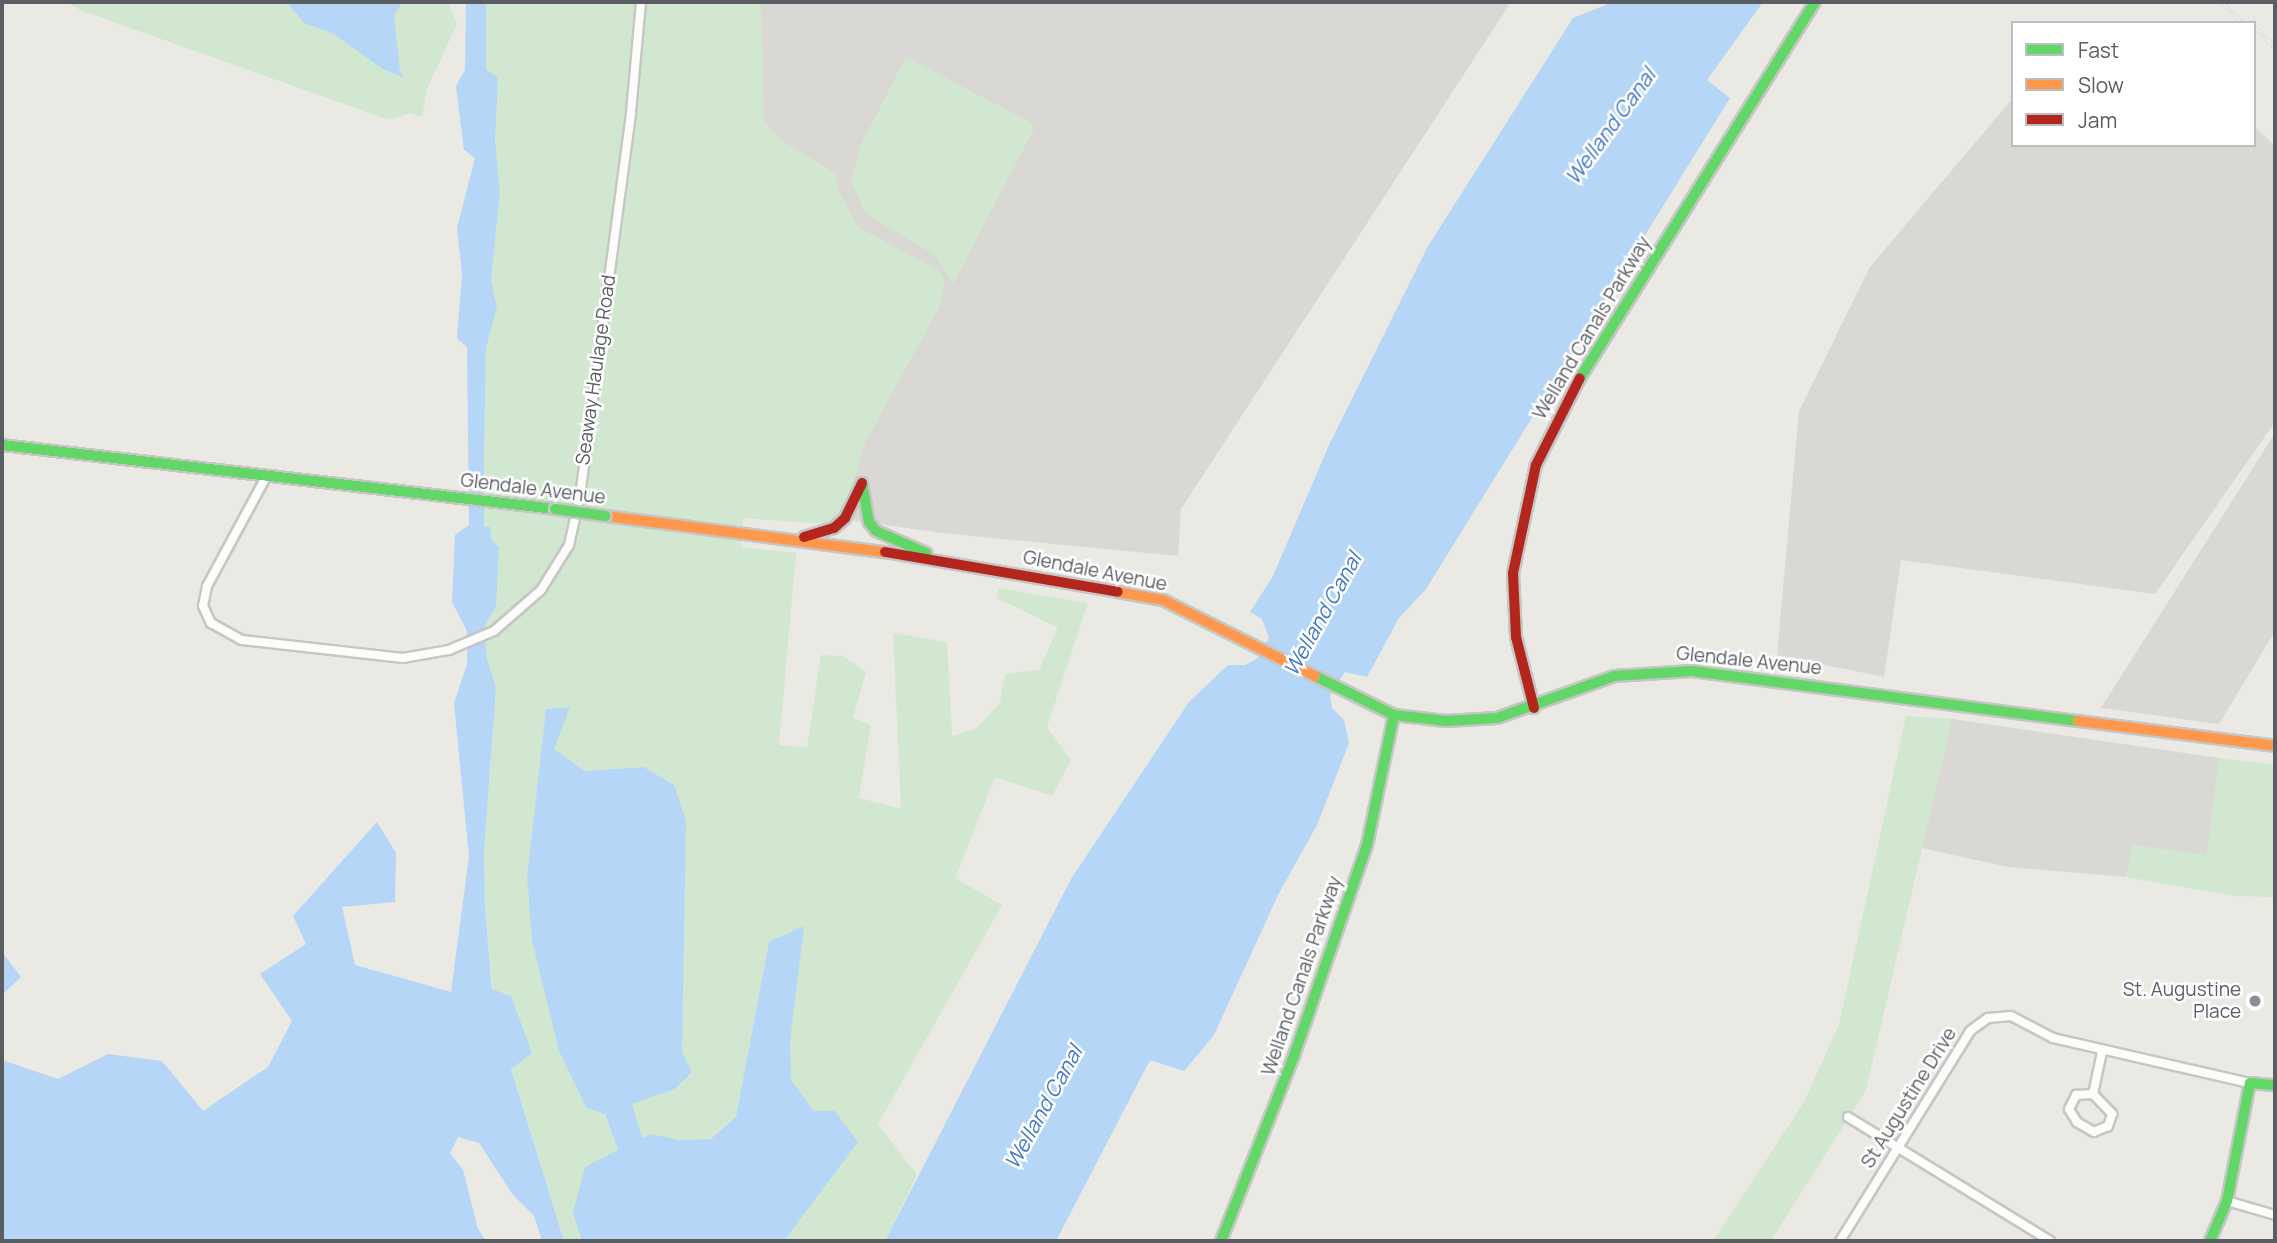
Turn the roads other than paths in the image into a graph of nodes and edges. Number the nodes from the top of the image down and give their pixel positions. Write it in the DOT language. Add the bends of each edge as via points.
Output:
graph roads {
  1 [pos="641,2"];
  2 [pos="1815,2"];
  3 [pos="2,445"];
  4 [pos="266,477"];
  5 [pos="801,538"];
  6 [pos="949,562"];
  7 [pos="1534,708"];
  8 [pos="1394,715"];
  9 [pos="2275,746"];
  10 [pos="2102,1052"];
  11 [pos="2250,1083"];
  12 [pos="2275,1085"];
  13 [pos="2093,1094"];
  14 [pos="1848,1117"];
  15 [pos="1898,1149"];
  16 [pos="2227,1201"];
  17 [pos="2275,1214"];
  18 [pos="1221,1241"];
  19 [pos="1840,1241"];
  20 [pos="2050,1241"];
  21 [pos="2210,1241"];
  1 -- 4 [label="street, Seaway Haulage Road" via="580,496 569,545 541,590 494,631 449,650 402,658 242,640 211,623 202,606 206,586"];
  2 -- 7 [label="main road, Welland Canals Parkway" via="1567,398 1536,465 1513,573 1517,637"];
  3 -- 4 [label="main road, Glendale Avenue"];
  4 -- 5 [label="main road, Glendale Avenue, bridge"];
  5 -- 6 [label="main road, Glendale Avenue"];
  5 -- 6 [label="main road" via="834,527 845,518 862,483 869,522 876,531"];
  6 -- 8 [label="main road, Glendale Avenue" via="1163,600"];
  7 -- 8 [label="main road, Glendale Avenue" via="1471,721"];
  7 -- 9 [label="main road, Glendale Avenue" via="1614,676 1692,671"];
  8 -- 18 [label="main road, Welland Canals Parkway" via="1367,845 1295,1053"];
  10 -- 11 [label="street, St Augustine Drive"];
  10 -- 13 [label="street"];
  10 -- 15 [label="street, St Augustine Drive" via="2053,1038 2011,1016 1988,1018 1970,1031"];
  11 -- 12 [label="main road, St Augustine Drive"];
  11 -- 16 [label="main road"];
  13 -- 13 [label="street" via="2076,1095 2068,1109 2077,1122 2094,1132 2108,1126 2112,1114"];
  14 -- 15 [label="street"];
  15 -- 19 [label="street, St Augustine Drive"];
  15 -- 20 [label="street"];
  16 -- 17 [label="street"];
  16 -- 21 [label="main road"];
}
